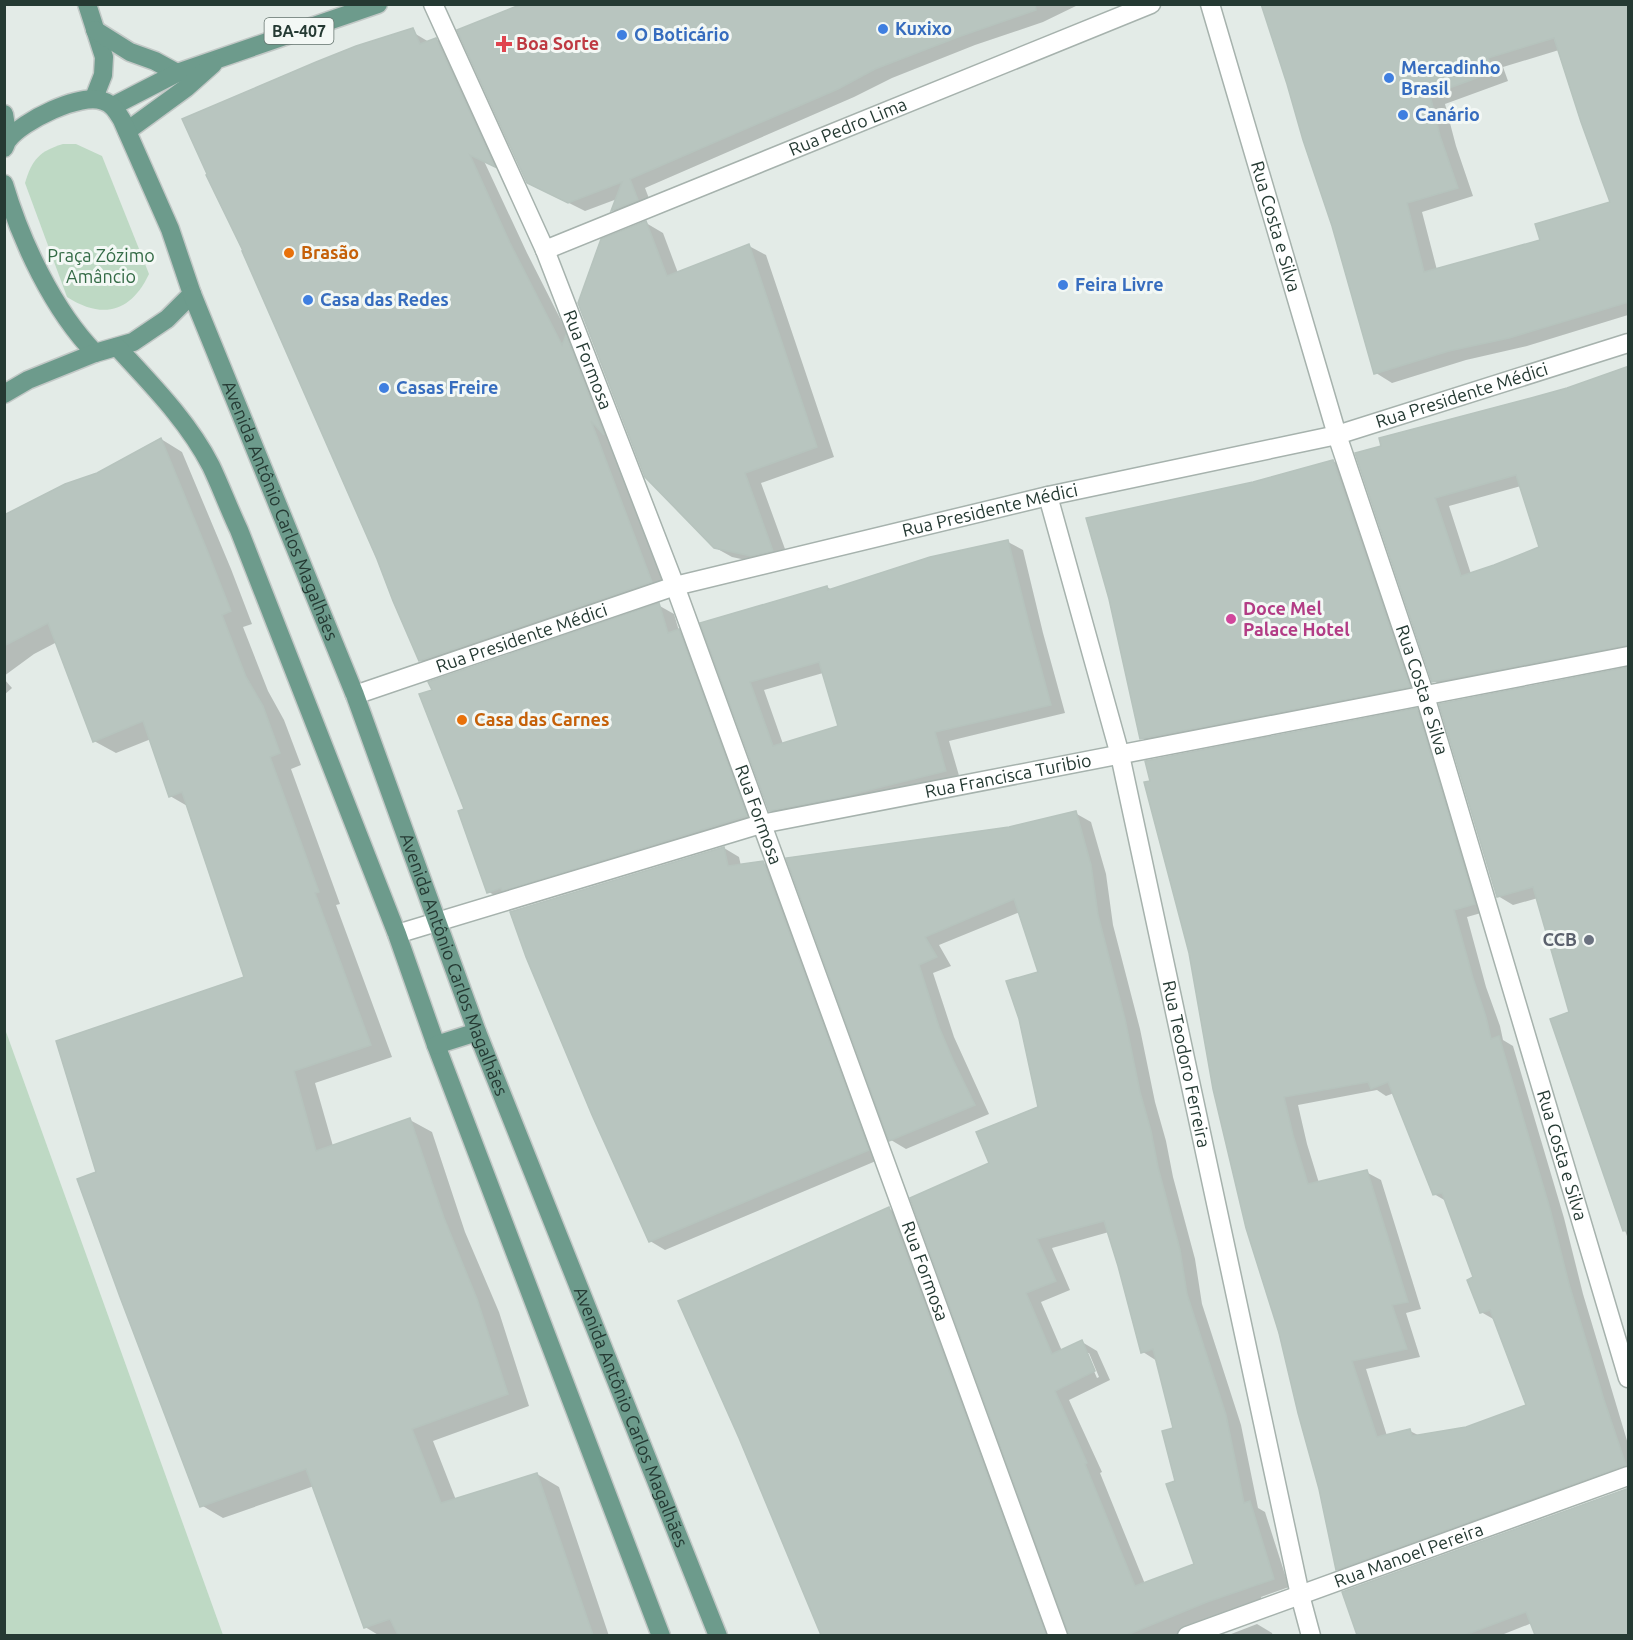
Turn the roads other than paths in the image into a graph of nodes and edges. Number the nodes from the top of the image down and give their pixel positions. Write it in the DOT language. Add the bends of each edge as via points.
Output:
graph roads {
  1 [pos="87,4"];
  2 [pos="378,4"];
  3 [pos="433,4"];
  4 [pos="1151,4"];
  5 [pos="1210,4"];
  6 [pos="95,30"];
  7 [pos="221,57"];
  8 [pos="177,73"];
  9 [pos="94,98"];
  10 [pos="113,106"];
  11 [pos="4,114"];
  12 [pos="127,131"];
  13 [pos="6,144"];
  14 [pos="5,187"];
  15 [pos="545,250"];
  16 [pos="192,294"];
  17 [pos="1629,343"];
  18 [pos="117,347"];
  19 [pos="95,353"];
  20 [pos="4,394"];
  21 [pos="1338,435"];
  22 [pos="1048,496"];
  23 [pos="675,586"];
  24 [pos="1629,656"];
  25 [pos="355,695"];
  26 [pos="1425,696"];
  27 [pos="1120,755"];
  28 [pos="761,824"];
  29 [pos="438,922"];
  30 [pos="397,934"];
  31 [pos="477,1032"];
  32 [pos="436,1045"];
  33 [pos="1629,1378"];
  34 [pos="1629,1476"];
  35 [pos="1300,1595"];
  36 [pos="661,1635"];
  37 [pos="718,1635"];
  38 [pos="1058,1635"];
  39 [pos="1187,1635"];
  40 [pos="1311,1635"];
  1 -- 6 [label="main road"];
  2 -- 7 [label="main road, BA-407"];
  3 -- 15 [label="street, Rua Formosa"];
  4 -- 15 [label="street, Rua Pedro Lima"];
  5 -- 21 [label="street, Rua Costa e Silva"];
  6 -- 8 [label="main road" via="130,52"];
  6 -- 9 [label="main road" via="104,66"];
  7 -- 8 [label="main road"];
  7 -- 12 [label="main road"];
  8 -- 10 [label="main road"];
  9 -- 10 [label="main road"];
  9 -- 13 [label="main road" via="30,121"];
  10 -- 12 [label="main road, Avenida Antônio Carlos Magalhães"];
  11 -- 13 [label="main road"];
  12 -- 16 [label="main road, Avenida Antônio Carlos Magalhães" via="170,229"];
  14 -- 19 [label="main road" via="37,267 69,322"];
  15 -- 23 [label="street, Rua Formosa"];
  16 -- 18 [label="main road" via="151,332"];
  16 -- 25 [label="main road, Avenida Antônio Carlos Magalhães"];
  17 -- 21 [label="street, Rua Presidente Médici"];
  18 -- 19 [label="main road"];
  18 -- 30 [label="main road" via="173,408 210,465"];
  19 -- 20 [label="main road"];
  21 -- 22 [label="street, Rua Presidente Médici"];
  21 -- 26 [label="street, Rua Costa e Silva"];
  22 -- 23 [label="street, Rua Presidente Médici"];
  22 -- 27 [label="street, Rua Teodoro Ferreira"];
  23 -- 25 [label="street, Rua Presidente Médici"];
  23 -- 28 [label="street, Rua Formosa"];
  24 -- 26 [label="street, Rua Francisca Turibio"];
  25 -- 29 [label="main road, Avenida Antônio Carlos Magalhães"];
  26 -- 27 [label="street, Rua Francisca Turibio"];
  26 -- 33 [label="street, Rua Costa e Silva"];
  27 -- 28 [label="street, Rua Francisca Turibio"];
  27 -- 35 [label="street, Rua Teodoro Ferreira"];
  28 -- 29 [label="street, Rua Francisca Turibio"];
  28 -- 38 [label="street, Rua Formosa"];
  29 -- 30 [label="street, Rua Francisca Turibio"];
  29 -- 31 [label="main road, Avenida Antônio Carlos Magalhães"];
  30 -- 32 [label="main road"];
  31 -- 32 [label="main road"];
  31 -- 37 [label="main road, Avenida Antônio Carlos Magalhães"];
  32 -- 36 [label="main road"];
  34 -- 35 [label="street, Rua Manoel Pereira"];
  35 -- 39 [label="street, Rua Manoel Pereira"];
  35 -- 40 [label="street, Rua Teodoro Ferreira"];
}
